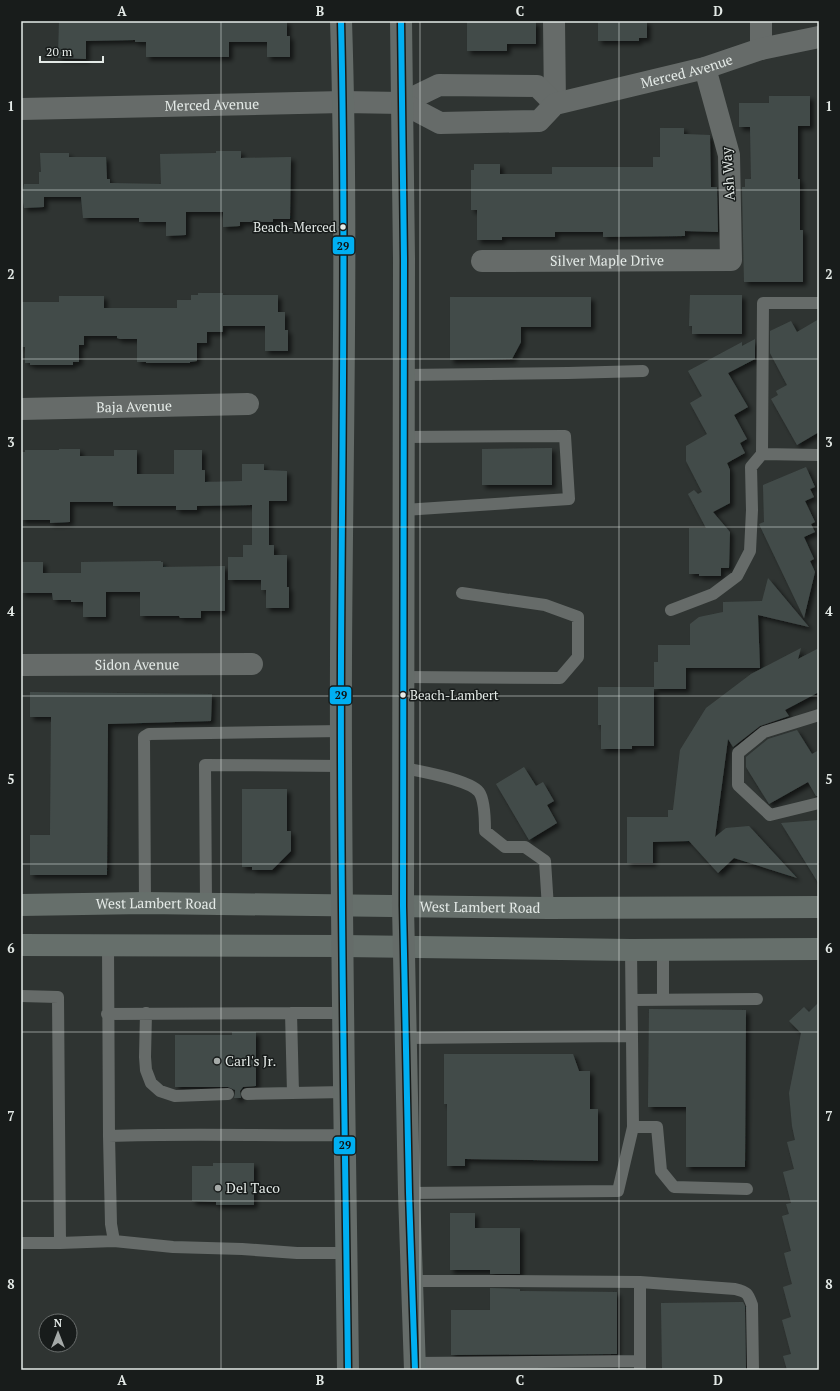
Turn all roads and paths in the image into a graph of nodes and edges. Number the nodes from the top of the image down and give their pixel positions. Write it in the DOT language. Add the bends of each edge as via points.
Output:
graph roads {
  1 [pos="340,21"];
  2 [pos="401,21"];
  3 [pos="554,21"];
  4 [pos="761,21"];
  5 [pos="819,37"];
  6 [pos="761,49"];
  7 [pos="705,68"];
  8 [pos="344,102"];
  9 [pos="402,103"];
  10 [pos="554,104"];
  11 [pos="21,109"];
  12 [pos="731,260"];
  13 [pos="482,261"];
  14 [pos="819,303"];
  15 [pos="643,371"];
  16 [pos="404,375"];
  17 [pos="248,404"];
  18 [pos="21,409"];
  19 [pos="404,437"];
  20 [pos="762,454"];
  21 [pos="819,455"];
  22 [pos="404,510"];
  23 [pos="462,593"];
  24 [pos="671,610"];
  25 [pos="252,664"];
  26 [pos="21,665"];
  27 [pos="404,677"];
  28 [pos="819,715"];
  29 [pos="342,731"];
  30 [pos="342,766"];
  31 [pos="404,768"];
  32 [pos="819,803"];
  33 [pos="145,903"];
  34 [pos="206,903"];
  35 [pos="342,904"];
  36 [pos="21,905"];
  37 [pos="403,906"];
  38 [pos="819,907"];
  39 [pos="548,908"];
  40 [pos="21,945"];
  41 [pos="108,946"];
  42 [pos="343,946"];
  43 [pos="404,948"];
  44 [pos="819,949"];
  45 [pos="631,950"];
  46 [pos="663,950"];
  47 [pos="21,996"];
  48 [pos="757,999"];
  49 [pos="632,1000"];
  50 [pos="663,1000"];
  51 [pos="146,1013"];
  52 [pos="291,1013"];
  53 [pos="344,1013"];
  54 [pos="108,1014"];
  55 [pos="632,1036"];
  56 [pos="407,1038"];
  57 [pos="344,1092"];
  58 [pos="293,1093"];
  59 [pos="228,1094"];
  60 [pos="247,1094"];
  61 [pos="633,1128"];
  62 [pos="345,1134"];
  63 [pos="109,1136"];
  64 [pos="748,1189"];
  65 [pos="409,1193"];
  66 [pos="114,1241"];
  67 [pos="21,1243"];
  68 [pos="60,1243"];
  69 [pos="346,1252"];
  70 [pos="412,1281"];
  71 [pos="640,1282"];
  72 [pos="414,1366"];
  73 [pos="640,1366"];
  74 [pos="348,1370"];
  75 [pos="753,1370"];
  1 -- 8 [label="main road"];
  2 -- 9 [label="main road"];
  3 -- 10 [label="street"];
  4 -- 6 [label="street"];
  5 -- 6 [label="street, Merced Avenue"];
  6 -- 7 [label="street, Merced Avenue"];
  7 -- 10 [label="street, Merced Avenue"];
  7 -- 12 [label="street, Ash Way" via="729,155"];
  8 -- 9 [label="street, Merced Avenue"];
  8 -- 11 [label="street, Merced Avenue"];
  8 -- 29 [label="main road"];
  9 -- 10 [label="street, Merced Avenue" via="439,85 537,86"];
  9 -- 10 [label="street, Merced Avenue" via="440,123 539,121"];
  9 -- 16 [label="main road"];
  12 -- 13 [label="street, Silver Maple Drive"];
  14 -- 20 [label="lane" via="763,302"];
  15 -- 16 [label="lane"];
  16 -- 19 [label="main road"];
  17 -- 18 [label="street, Baja Avenue"];
  19 -- 22 [label="main road"];
  19 -- 22 [label="lane" via="565,436 570,499"];
  20 -- 21 [label="lane"];
  20 -- 24 [label="lane" via="751,467 750,551 737,576 713,594"];
  22 -- 27 [label="main road"];
  23 -- 27 [label="lane" via="545,605 578,617 578,657 560,678"];
  25 -- 26 [label="street, Sidon Avenue"];
  27 -- 31 [label="main road"];
  28 -- 32 [label="lane" via="764,732 738,753 738,785 770,815"];
  29 -- 30 [label="main road"];
  29 -- 33 [label="lane" via="149,734 144,737"];
  30 -- 34 [label="lane" via="205,765"];
  30 -- 35 [label="main road"];
  31 -- 37 [label="main road"];
  31 -- 39 [label="lane" via="464,782 479,792 486,831 505,847 525,847 545,861"];
  33 -- 34 [label="main road, West Lambert Road"];
  33 -- 36 [label="main road, West Lambert Road"];
  34 -- 35 [label="main road, West Lambert Road"];
  35 -- 37 [label="main road, West Lambert Road"];
  35 -- 42 [label="main road"];
  37 -- 39 [label="main road, West Lambert Road"];
  37 -- 43 [label="main road"];
  38 -- 39 [label="main road, West Lambert Road"];
  40 -- 41 [label="main road"];
  41 -- 42 [label="main road"];
  41 -- 54 [label="lane"];
  42 -- 43 [label="main road"];
  42 -- 53 [label="main road"];
  43 -- 45 [label="main road"];
  43 -- 56 [label="main road"];
  44 -- 46 [label="main road"];
  45 -- 46 [label="main road"];
  45 -- 49 [label="lane"];
  46 -- 50 [label="lane"];
  47 -- 68 [label="lane" via="58,997"];
  48 -- 50 [label="lane"];
  49 -- 50 [label="lane"];
  49 -- 55 [label="lane"];
  51 -- 52 [label="lane"];
  51 -- 54 [label="lane"];
  51 -- 59 [label="lane" via="145,1057 151,1083 160,1091 175,1096"];
  52 -- 53 [label="lane"];
  52 -- 58 [label="lane"];
  53 -- 57 [label="main road"];
  54 -- 63 [label="lane"];
  55 -- 56 [label="lane"];
  55 -- 61 [label="lane"];
  56 -- 65 [label="main road"];
  57 -- 58 [label="lane"];
  57 -- 62 [label="main road"];
  58 -- 60 [label="lane"];
  61 -- 64 [label="lane" via="657,1127 660,1171 674,1187"];
  61 -- 65 [label="lane" via="618,1191"];
  62 -- 63 [label="lane"];
  62 -- 69 [label="main road"];
  63 -- 66 [label="lane" via="111,1224"];
  65 -- 70 [label="main road"];
  66 -- 68 [label="lane"];
  66 -- 69 [label="lane" via="173,1247 298,1253"];
  67 -- 68 [label="lane"];
  69 -- 74 [label="main road"];
  70 -- 71 [label="lane"];
  70 -- 72 [label="main road"];
  71 -- 73 [label="lane"];
  71 -- 75 [label="lane" via="735,1289 745,1292 752,1305"];
  72 -- 73 [label="lane"];
}
